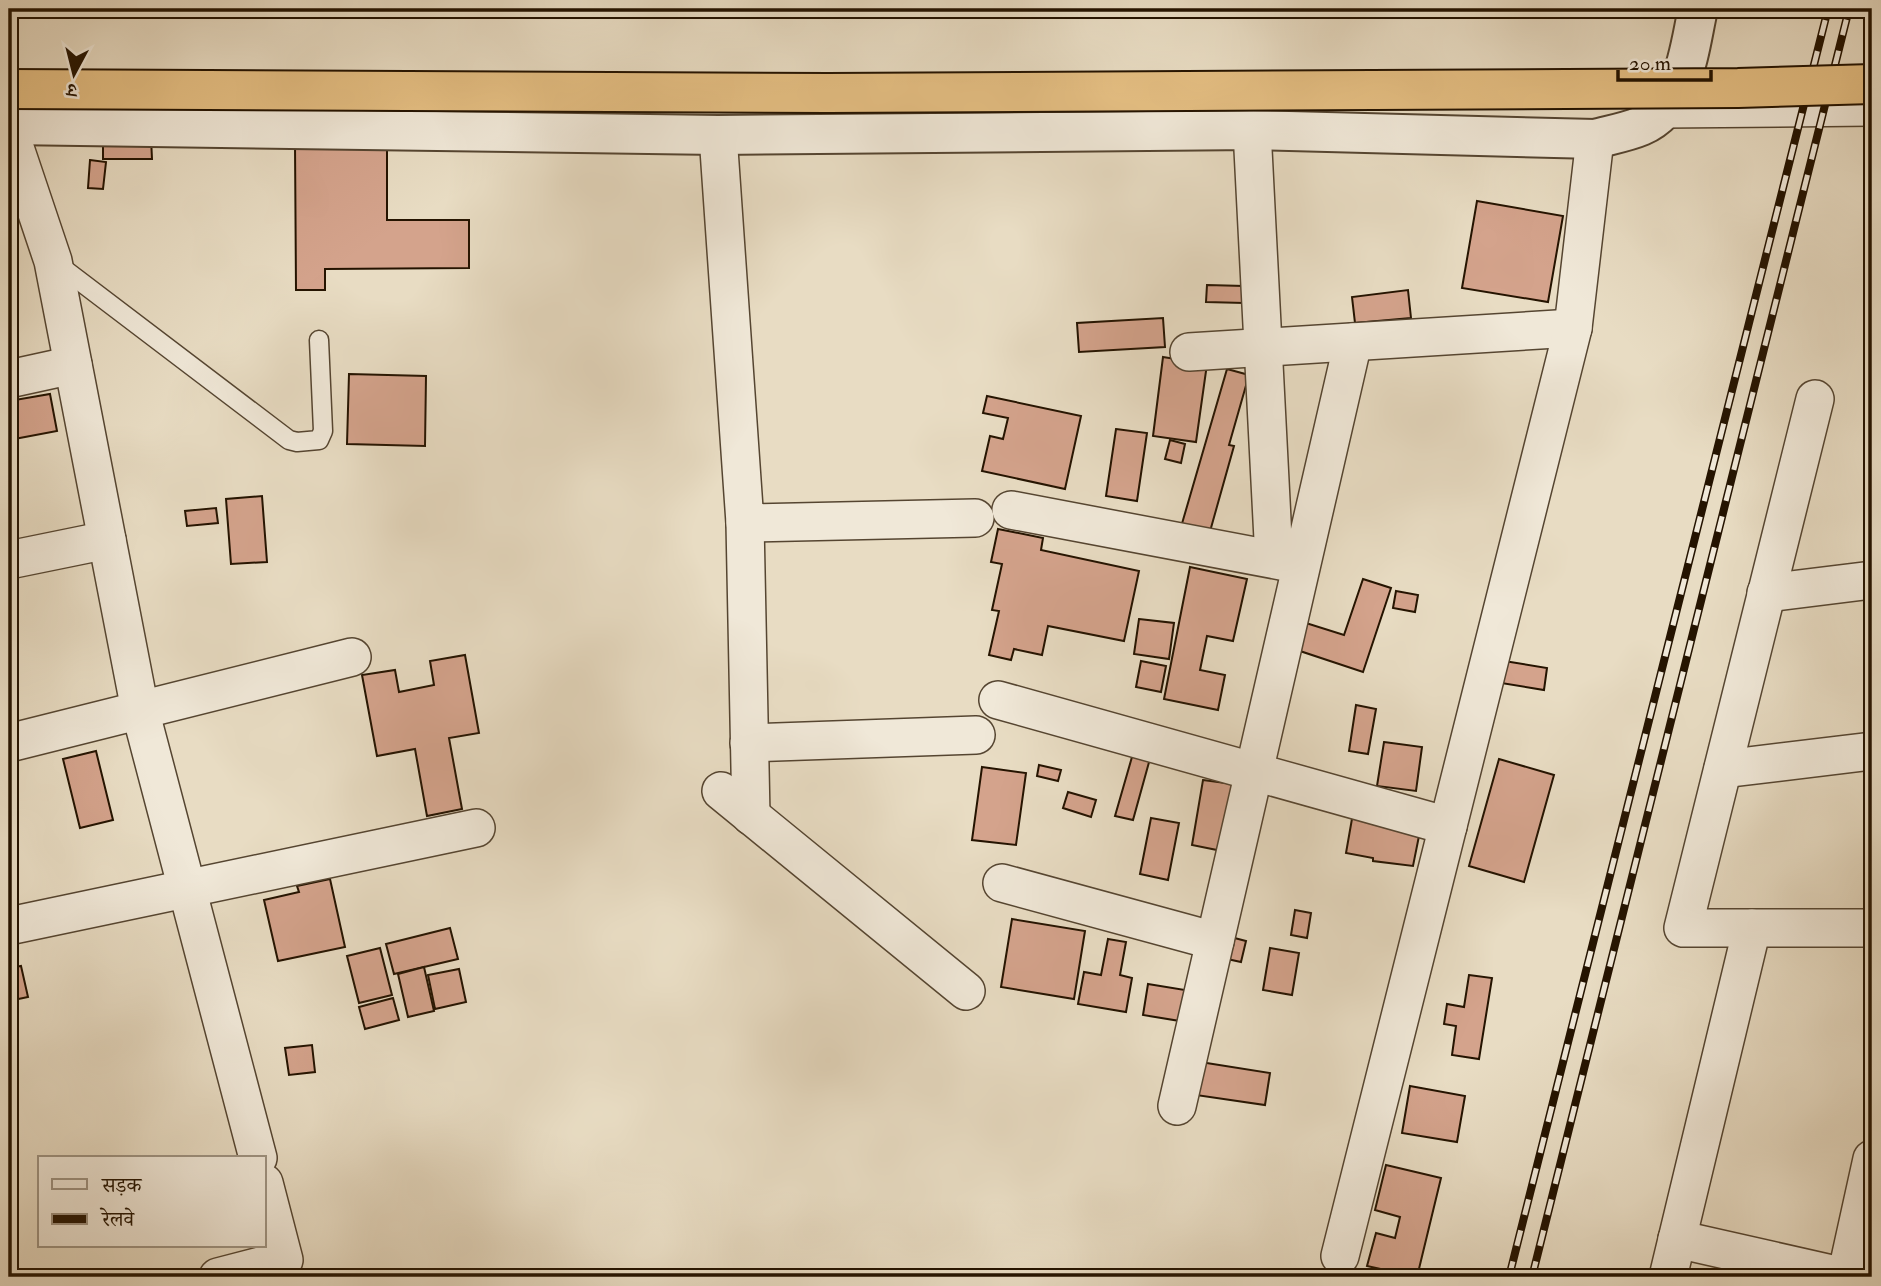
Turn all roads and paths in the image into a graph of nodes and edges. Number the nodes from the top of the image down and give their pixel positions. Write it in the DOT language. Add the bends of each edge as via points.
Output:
graph roads {
  1 [pos="1698,9"];
  2 [pos="1872,84"];
  3 [pos="9,89"];
  4 [pos="1872,107"];
  5 [pos="1663,110"];
  6 [pos="9,128"];
  7 [pos="1252,130"];
  8 [pos="718,135"];
  9 [pos="1595,139"];
  10 [pos="53,261"];
  11 [pos="1573,328"];
  12 [pos="319,340"];
  13 [pos="1353,342"];
  14 [pos="1266,348"];
  15 [pos="1189,352"];
  16 [pos="73,365"];
  17 [pos="9,379"];
  18 [pos="1815,399"];
  19 [pos="1011,510"];
  20 [pos="975,518"];
  21 [pos="745,523"];
  22 [pos="107,540"];
  23 [pos="9,560"];
  24 [pos="1288,562"];
  25 [pos="1872,580"];
  26 [pos="1766,593"];
  27 [pos="352,657"];
  28 [pos="998,699"];
  29 [pos="141,710"];
  30 [pos="975,735"];
  31 [pos="9,743"];
  32 [pos="749,743"];
  33 [pos="1872,751"];
  34 [pos="1723,769"];
  35 [pos="1254,771"];
  36 [pos="720,790"];
  37 [pos="751,816"];
  38 [pos="1448,826"];
  39 [pos="476,828"];
  40 [pos="1002,883"];
  41 [pos="188,888"];
  42 [pos="9,926"];
  43 [pos="1752,928"];
  44 [pos="1872,928"];
  45 [pos="1215,941"];
  46 [pos="966,991"];
  47 [pos="1177,1106"];
  48 [pos="257,1156"];
  49 [pos="1872,1159"];
  50 [pos="266,1191"];
  51 [pos="1677,1239"];
  52 [pos="1340,1256"];
  53 [pos="218,1277"];
  54 [pos="1668,1277"];
  55 [pos="1845,1277"];
  1 -- 5 [label="street" via="1678,88"];
  2 -- 3 [label="highway, bridge" via="842,93"];
  4 -- 5 [label="street"];
  5 -- 9 [label="street" via="1643,125"];
  6 -- 8 [label="street"];
  6 -- 10 [label="street"];
  7 -- 8 [label="street"];
  7 -- 9 [label="street"];
  7 -- 14 [label="street"];
  8 -- 21 [label="street"];
  9 -- 11 [label="street"];
  10 -- 12 [label="lane" via="289,440 319,440 323,431"];
  10 -- 16 [label="street"];
  11 -- 13 [label="street"];
  11 -- 38 [label="street"];
  13 -- 14 [label="street"];
  13 -- 24 [label="street"];
  14 -- 15 [label="street"];
  14 -- 24 [label="street"];
  16 -- 17 [label="street"];
  16 -- 22 [label="street"];
  18 -- 26 [label="street"];
  19 -- 24 [label="street"];
  20 -- 21 [label="street"];
  21 -- 32 [label="street"];
  22 -- 23 [label="street"];
  22 -- 29 [label="street"];
  24 -- 35 [label="street"];
  25 -- 26 [label="street"];
  26 -- 34 [label="street"];
  27 -- 29 [label="street"];
  28 -- 35 [label="street"];
  29 -- 31 [label="street"];
  29 -- 41 [label="street"];
  30 -- 32 [label="street"];
  32 -- 37 [label="street"];
  33 -- 34 [label="street"];
  34 -- 43 [label="street" via="1683,928"];
  35 -- 38 [label="street"];
  35 -- 45 [label="street"];
  36 -- 37 [label="street"];
  37 -- 46 [label="street"];
  38 -- 52 [label="street"];
  39 -- 41 [label="street"];
  40 -- 45 [label="street"];
  41 -- 42 [label="street"];
  41 -- 48 [label="street"];
  43 -- 44 [label="street"];
  43 -- 51 [label="street"];
  45 -- 47 [label="street"];
  49 -- 55 [label="street"];
  50 -- 53 [label="street" via="284,1260"];
  51 -- 54 [label="street"];
  51 -- 55 [label="street"];
}
